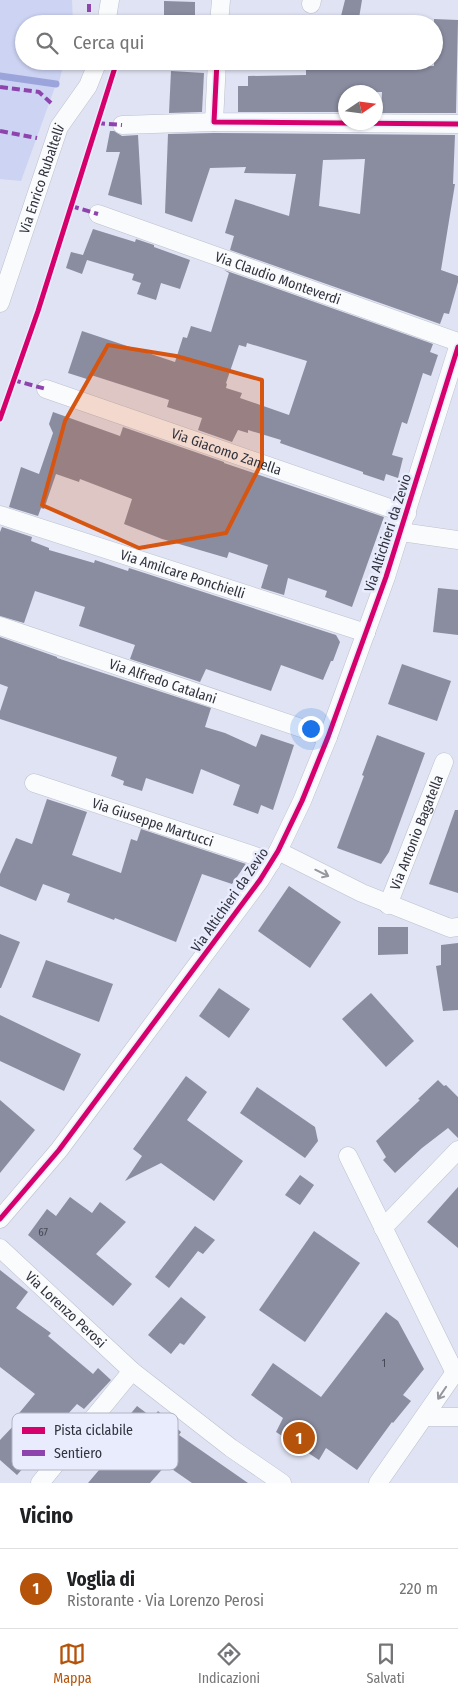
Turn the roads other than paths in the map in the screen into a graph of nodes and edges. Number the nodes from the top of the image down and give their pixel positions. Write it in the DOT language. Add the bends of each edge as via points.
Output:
graph roads {
  1 [pos="110,0"];
  2 [pos="221,0"];
  3 [pos="108,15"];
  4 [pos="220,15"];
  5 [pos="94,70"];
  6 [pos="217,70"];
  7 [pos="214,122"];
  8 [pos="458,124"];
  9 [pos="122,125"];
  10 [pos="98,214"];
  11 [pos="0,303"];
  12 [pos="458,342"];
  13 [pos="458,347"];
  14 [pos="46,389"];
  15 [pos="407,514"];
  16 [pos="0,515"];
  17 [pos="401,532"];
  18 [pos="458,540"];
  19 [pos="0,626"];
  20 [pos="366,633"];
  21 [pos="328,737"];
  22 [pos="444,762"];
  23 [pos="34,783"];
  24 [pos="275,857"];
  25 [pos="388,905"];
  26 [pos="458,927"];
  27 [pos="458,1150"];
  28 [pos="348,1156"];
  29 [pos="0,1219"];
  30 [pos="383,1228"];
  31 [pos="0,1248"];
  32 [pos="132,1371"];
  33 [pos="456,1371"];
  34 [pos="98,1413"];
  35 [pos="425,1417"];
  36 [pos="458,1417"];
  37 [pos="51,1470"];
  38 [pos="40,1483"];
  39 [pos="282,1483"];
  40 [pos="378,1483"];
  1 -- 3 [label="street"];
  2 -- 4 [label="street"];
  5 -- 11 [label="street, Via Enrico Rubaltelli" via="88,86 68,111 55,135"];
  6 -- 7 [label="street"];
  7 -- 8 [label="street"];
  7 -- 9 [label="street"];
  10 -- 12 [label="street, Via Claudio Monteverdi"];
  13 -- 15 [label="street, Via Altichieri da Zevio"];
  14 -- 15 [label="street, Via Giacomo Zanella"];
  15 -- 17 [label="street, Via Altichieri da Zevio"];
  16 -- 20 [label="street, Via Amilcare Ponchielli"];
  17 -- 18 [label="street"];
  17 -- 20 [label="street, Via Altichieri da Zevio"];
  19 -- 21 [label="street, Via Alfredo Catalani"];
  20 -- 21 [label="street, Via Altichieri da Zevio"];
  21 -- 24 [label="street, Via Altichieri da Zevio"];
  22 -- 25 [label="street, Via Antonio Bagatella"];
  23 -- 24 [label="street, Via Giuseppe Martucci" via="261,858"];
  24 -- 25 [label="street, Via Antonio Bagatella, one-way"];
  24 -- 29 [label="street, Via Altichieri da Zevio" via="132,1055 59,1150"];
  25 -- 26 [label="street, Via Antonio Bagatella" via="450,928"];
  27 -- 30 [label="street"];
  28 -- 30 [label="street"];
  30 -- 33 [label="street"];
  31 -- 32 [label="street, Via Lorenzo Perosi"];
  32 -- 34 [label="street"];
  32 -- 39 [label="street, Via Lorenzo Perosi"];
  33 -- 35 [label="street, one-way"];
  35 -- 36 [label="street"];
  35 -- 40 [label="street"];
  37 -- 38 [label="street"];
}
